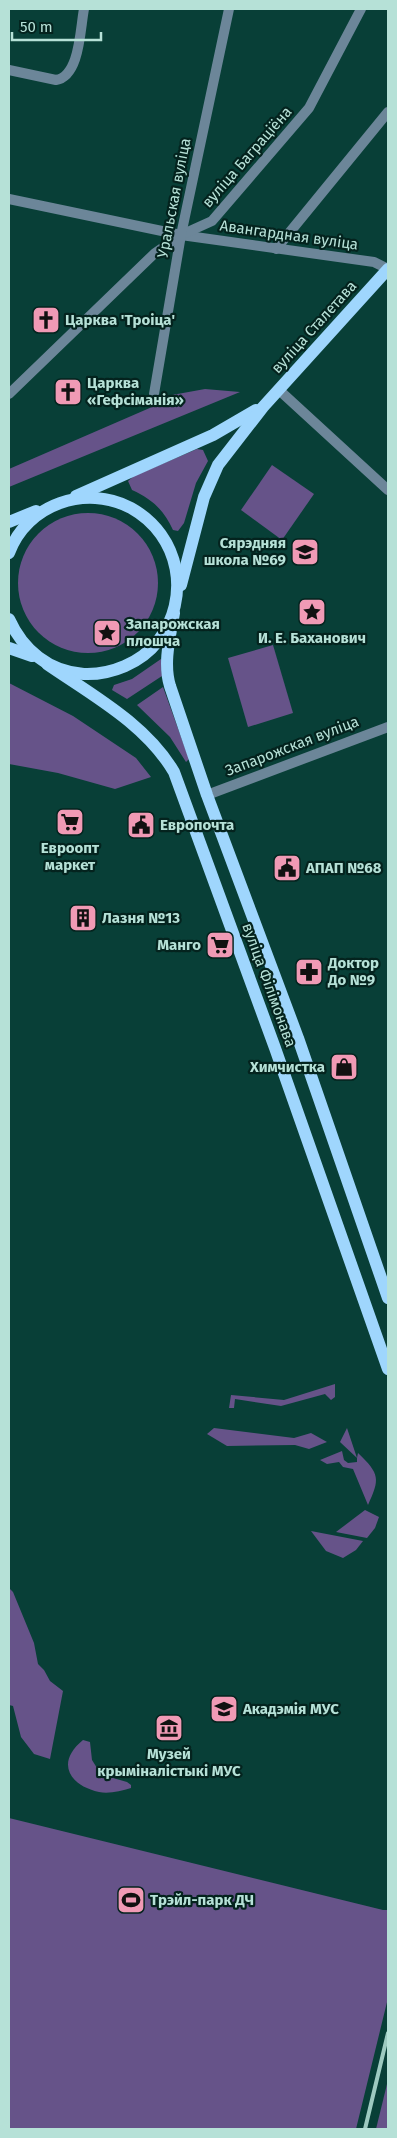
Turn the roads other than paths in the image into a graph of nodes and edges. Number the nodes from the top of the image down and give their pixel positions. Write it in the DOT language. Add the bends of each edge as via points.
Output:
graph roads {
  1 [pos="84,9"];
  2 [pos="230,9"];
  3 [pos="361,9"];
  4 [pos="9,70"];
  5 [pos="388,112"];
  6 [pos="9,198"];
  7 [pos="181,235"];
  8 [pos="276,249"];
  9 [pos="388,269"];
  10 [pos="279,390"];
  11 [pos="9,394"];
  12 [pos="154,394"];
  13 [pos="263,407"];
  14 [pos="388,490"];
  15 [pos="66,500"];
  16 [pos="48,507"];
  17 [pos="9,522"];
  18 [pos="9,553"];
  19 [pos="175,608"];
  20 [pos="9,619"];
  21 [pos="9,648"];
  22 [pos="43,661"];
  23 [pos="388,728"];
  24 [pos="207,795"];
  25 [pos="386,1282"];
  26 [pos="388,1298"];
  27 [pos="383,1342"];
  28 [pos="388,1369"];
  1 -- 4 [label="street" via="74,66 63,78 56,80"];
  2 -- 7 [label="street, Уральская вуліца"];
  3 -- 7 [label="street, вуліца Баграціёна" via="309,108 212,221"];
  5 -- 8 [label="street"];
  6 -- 7 [label="street, Авангардная вуліца"];
  7 -- 8 [label="street, Авангардная вуліца"];
  7 -- 11 [label="street, вуліца Баграціёна" via="155,253"];
  7 -- 12 [label="street, Уральская вуліца"];
  8 -- 9 [label="street, Авангардная вуліца" via="374,262"];
  9 -- 10 [label="main road, вуліца Сталетава"];
  10 -- 13 [label="main road, вуліца Сталетава"];
  10 -- 14 [label="street"];
  13 -- 15 [label="main road" via="213,435"];
  13 -- 19 [label="main road" via="210,479"];
  15 -- 16 [label="main road"];
  15 -- 19 [label="main road" via="110,500 131,508 149,521 173,558 178,580"];
  16 -- 17 [label="main road"];
  16 -- 18 [label="main road" via="21,530"];
  19 -- 22 [label="main road" via="166,631 154,646 122,668 84,674 65,671"];
  19 -- 24 [label="main road, вуліца Філімонава" via="167,677"];
  20 -- 22 [label="main road" via="26,647"];
  21 -- 22 [label="main road"];
  22 -- 27 [label="main road, вуліца Філімонава" via="131,723 156,745 174,772"];
  23 -- 24 [label="street, Запарожская вуліца"];
  24 -- 25 [label="main road, вуліца Філімонава"];
  25 -- 26 [label="main road, вуліца Філімонава"];
  27 -- 28 [label="main road, вуліца Філімонава"];
}
